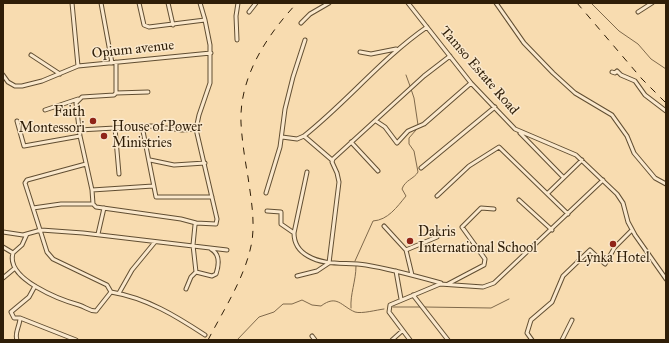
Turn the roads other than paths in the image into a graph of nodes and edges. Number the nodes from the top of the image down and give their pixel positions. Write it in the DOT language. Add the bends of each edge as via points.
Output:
graph roads {
  1 [pos="72,3"];
  2 [pos="101,3"];
  3 [pos="139,3"];
  4 [pos="168,3"];
  5 [pos="200,3"];
  6 [pos="238,3"];
  7 [pos="256,3"];
  8 [pos="329,3"];
  9 [pos="408,3"];
  10 [pos="496,3"];
  11 [pos="652,3"];
  12 [pos="249,12"];
  13 [pos="638,12"];
  14 [pos="205,20"];
  15 [pos="301,23"];
  16 [pos="173,24"];
  17 [pos="427,27"];
  18 [pos="237,40"];
  19 [pos="305,40"];
  20 [pos="396,49"];
  21 [pos="360,52"];
  22 [pos="211,53"];
  23 [pos="31,55"];
  24 [pos="450,56"];
  25 [pos="114,62"];
  26 [pos="78,66"];
  27 [pos="612,72"];
  28 [pos="60,74"];
  29 [pos="3,75"];
  30 [pos="472,83"];
  31 [pos="148,92"];
  32 [pos="116,93"];
  33 [pos="78,99"];
  34 [pos="495,107"];
  35 [pos="45,110"];
  36 [pos="666,111"];
  37 [pos="17,121"];
  38 [pos="376,121"];
  39 [pos="142,126"];
  40 [pos="115,128"];
  41 [pos="196,129"];
  42 [pos="80,130"];
  43 [pos="518,131"];
  44 [pos="80,136"];
  45 [pos="304,136"];
  46 [pos="282,137"];
  47 [pos="351,142"];
  48 [pos="150,160"];
  49 [pos="332,160"];
  50 [pos="582,160"];
  51 [pos="205,163"];
  52 [pos="86,164"];
  53 [pos="421,168"];
  54 [pos="378,171"];
  55 [pos="307,172"];
  56 [pos="119,174"];
  57 [pos="563,177"];
  58 [pos="603,180"];
  59 [pos="666,184"];
  60 [pos="153,186"];
  61 [pos="92,190"];
  62 [pos="548,193"];
  63 [pos="266,194"];
  64 [pos="437,196"];
  65 [pos="212,197"];
  66 [pos="519,200"];
  67 [pos="93,204"];
  68 [pos="33,208"];
  69 [pos="104,208"];
  70 [pos="494,209"];
  71 [pos="267,211"];
  72 [pos="568,214"];
  73 [pos="196,222"];
  74 [pos="384,226"];
  75 [pos="40,230"];
  76 [pos="552,230"];
  77 [pos="632,230"];
  78 [pos="3,232"];
  79 [pos="294,233"];
  80 [pos="26,234"];
  81 [pos="98,234"];
  82 [pos="437,237"];
  83 [pos="155,242"];
  84 [pos="193,245"];
  85 [pos="3,246"];
  86 [pos="210,248"];
  87 [pos="227,250"];
  88 [pos="406,250"];
  89 [pos="13,253"];
  90 [pos="330,263"];
  91 [pos="15,268"];
  92 [pos="396,271"];
  93 [pos="196,272"];
  94 [pos="412,275"];
  95 [pos="297,276"];
  96 [pos="3,278"];
  97 [pos="666,279"];
  98 [pos="446,284"];
  99 [pos="35,286"];
  100 [pos="186,289"];
  101 [pos="111,292"];
  102 [pos="119,293"];
  103 [pos="412,294"];
  104 [pos="401,299"];
  105 [pos="20,318"];
  106 [pos="572,320"];
  107 [pos="402,332"];
  108 [pos="205,335"];
  109 [pos="312,336"];
  110 [pos="17,340"];
  111 [pos="76,340"];
  112 [pos="315,340"];
  113 [pos="392,340"];
  114 [pos="410,340"];
  115 [pos="448,340"];
  116 [pos="532,340"];
  117 [pos="562,340"];
  1 -- 26 [label="street"];
  2 -- 25 [label="street"];
  3 -- 16 [label="street" via="144,25"];
  4 -- 16 [label="street"];
  5 -- 14 [label="street"];
  6 -- 18 [label="street"];
  7 -- 12 [label="street"];
  8 -- 15 [label="street"];
  9 -- 17 [label="street, Tamso Estate Road"];
  10 -- 59 [label="street" via="524,43 553,73 576,93 613,117 627,136 634,153 655,178"];
  11 -- 13 [label="street"];
  14 -- 16 [label="street"];
  14 -- 22 [label="street"];
  17 -- 20 [label="street"];
  17 -- 24 [label="street, Tamso Estate Road"];
  19 -- 46 [label="street" via="284,108"];
  20 -- 21 [label="street" via="374,54"];
  20 -- 45 [label="street"];
  22 -- 25 [label="street, Opium avenue"];
  22 -- 41 [label="street" via="209,88"];
  23 -- 28 [label="street"];
  24 -- 30 [label="street, Tamso Estate Road"];
  24 -- 38 [label="street" via="424,76"];
  25 -- 26 [label="street, Opium avenue"];
  25 -- 32 [label="street"];
  26 -- 28 [label="street, Opium avenue"];
  27 -- 36 [label="street" via="617,71 635,81 645,95"];
  28 -- 29 [label="street, Opium avenue" via="22,86 8,82"];
  30 -- 34 [label="street, Tamso Estate Road"];
  30 -- 38 [label="street" via="424,124 408,131 400,142 395,142 385,127"];
  31 -- 32 [label="street"];
  32 -- 33 [label="street"];
  33 -- 35 [label="street"];
  33 -- 42 [label="street" via="76,103"];
  34 -- 43 [label="street, Tamso Estate Road"];
  34 -- 53 [label="street"];
  37 -- 44 [label="street" via="24,146"];
  38 -- 47 [label="street"];
  39 -- 40 [label="street"];
  39 -- 41 [label="street"];
  39 -- 48 [label="street"];
  40 -- 42 [label="street"];
  40 -- 56 [label="street"];
  41 -- 51 [label="street"];
  42 -- 44 [label="street"];
  43 -- 50 [label="street, Tamso Estate Road" via="570,152"];
  43 -- 57 [label="street"];
  44 -- 52 [label="street"];
  45 -- 46 [label="street" via="297,139"];
  45 -- 49 [label="street"];
  46 -- 63 [label="street"];
  47 -- 49 [label="street"];
  47 -- 54 [label="street"];
  48 -- 51 [label="street" via="174,165"];
  48 -- 60 [label="street"];
  49 -- 90 [label="street" via="339,182"];
  50 -- 57 [label="street"];
  50 -- 58 [label="street, Tamso Estate Road"];
  51 -- 65 [label="street"];
  52 -- 61 [label="street"];
  52 -- 68 [label="street" via="27,180 25,183"];
  55 -- 79 [label="street"];
  57 -- 62 [label="street"];
  58 -- 72 [label="street"];
  58 -- 77 [label="street, Tamso Estate Road" via="622,200"];
  60 -- 61 [label="street"];
  60 -- 65 [label="street" via="157,198"];
  61 -- 67 [label="street"];
  62 -- 64 [label="street" via="498,146 486,157 468,166"];
  62 -- 72 [label="street"];
  65 -- 73 [label="street" via="216,224"];
  66 -- 76 [label="street"];
  67 -- 68 [label="street" via="61,204"];
  67 -- 69 [label="street"];
  68 -- 75 [label="street"];
  69 -- 73 [label="street"];
  69 -- 81 [label="street"];
  70 -- 98 [label="street" via="481,208 462,227 485,259 484,266"];
  71 -- 79 [label="street" via="281,212 281,224"];
  72 -- 76 [label="street"];
  73 -- 84 [label="street"];
  74 -- 88 [label="street"];
  75 -- 80 [label="street"];
  75 -- 81 [label="street"];
  75 -- 101 [label="street" via="47,252 53,259 92,276 107,285"];
  76 -- 98 [label="street" via="494,283 483,287"];
  77 -- 97 [label="street, Tamso Estate Road"];
  77 -- 116 [label="street" via="615,247 605,264 590,250 564,274 552,302 529,322 527,333"];
  78 -- 80 [label="street"];
  79 -- 90 [label="street" via="295,241 302,252"];
  80 -- 89 [label="street" via="22,245"];
  81 -- 83 [label="street"];
  82 -- 88 [label="street"];
  83 -- 84 [label="street"];
  83 -- 102 [label="street" via="132,270"];
  84 -- 86 [label="street"];
  84 -- 93 [label="street"];
  85 -- 89 [label="street"];
  86 -- 87 [label="street"];
  86 -- 93 [label="street" via="217,255 216,274 212,276"];
  88 -- 94 [label="street"];
  89 -- 91 [label="street" via="12,262"];
  90 -- 92 [label="street" via="365,265"];
  90 -- 95 [label="street" via="317,271"];
  91 -- 96 [label="street"];
  91 -- 99 [label="street"];
  92 -- 94 [label="street"];
  92 -- 104 [label="street"];
  93 -- 100 [label="street"];
  94 -- 98 [label="street"];
  98 -- 103 [label="street"];
  99 -- 101 [label="street" via="89,311 96,311"];
  99 -- 105 [label="street" via="29,297 12,311 12,317"];
  101 -- 102 [label="street"];
  102 -- 108 [label="street" via="153,304"];
  103 -- 104 [label="street"];
  103 -- 115 [label="street"];
  104 -- 107 [label="street" via="390,304 388,309"];
  105 -- 110 [label="street" via="16,332"];
  105 -- 111 [label="street"];
  106 -- 117 [label="street"];
  107 -- 113 [label="street"];
  107 -- 114 [label="street"];
  109 -- 112 [label="street"];
}
